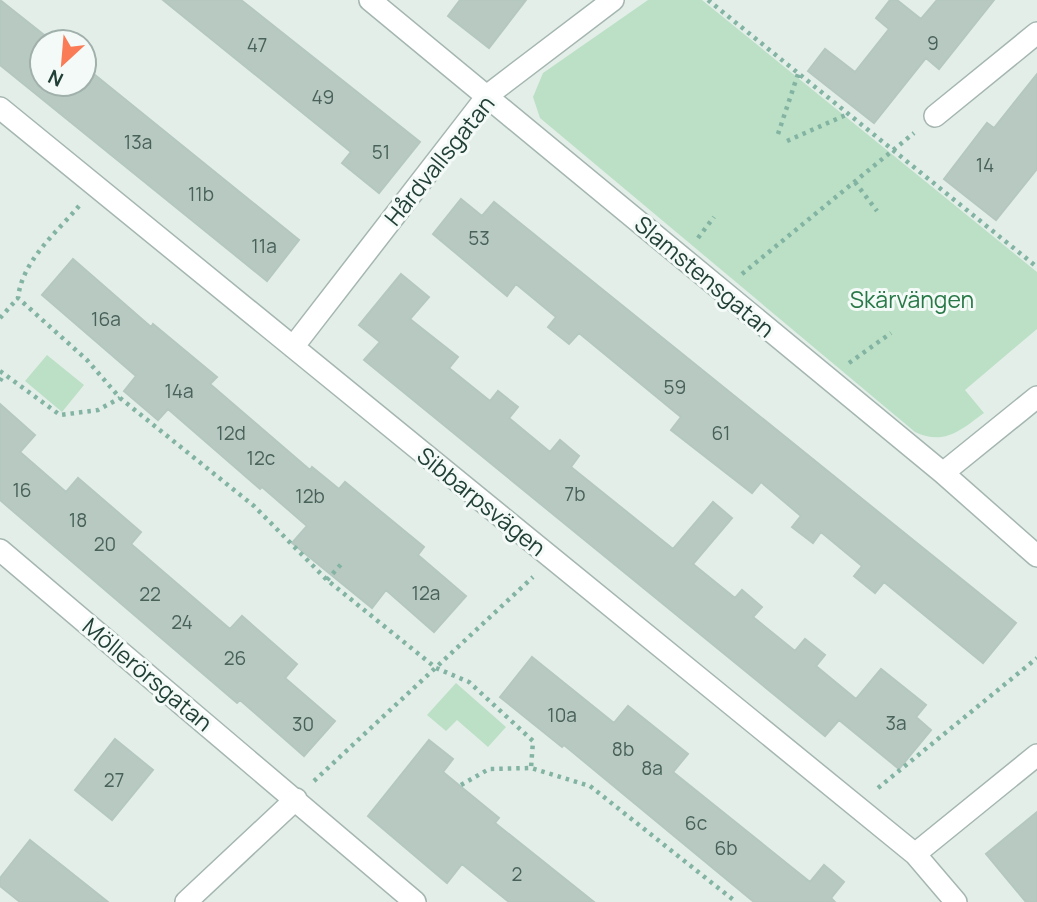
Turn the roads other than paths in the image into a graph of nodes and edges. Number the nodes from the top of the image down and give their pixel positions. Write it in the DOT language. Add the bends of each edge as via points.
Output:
graph roads {
  1 [pos="370,0"];
  2 [pos="613,0"];
  3 [pos="1037,33"];
  4 [pos="488,95"];
  5 [pos="0,108"];
  6 [pos="935,116"];
  7 [pos="293,347"];
  8 [pos="1037,397"];
  9 [pos="943,473"];
  10 [pos="0,550"];
  11 [pos="1037,556"];
  12 [pos="1037,755"];
  13 [pos="296,799"];
  14 [pos="915,855"];
  15 [pos="186,902"];
  16 [pos="415,902"];
  17 [pos="956,902"];
  1 -- 4 [label="street, Slamstensgatan"];
  2 -- 4 [label="street, Hårdvallsgatan"];
  3 -- 6 [label="street"];
  4 -- 7 [label="street, Hårdvallsgatan"];
  4 -- 9 [label="street, Slamstensgatan"];
  5 -- 7 [label="street, Sibbarpsvägen"];
  7 -- 14 [label="street, Sibbarpsvägen"];
  8 -- 9 [label="street"];
  9 -- 11 [label="street, Slamstensgatan"];
  10 -- 13 [label="street, Möllerörsgatan"];
  12 -- 14 [label="street"];
  13 -- 15 [label="street"];
  13 -- 16 [label="street, Möllerörsgatan"];
  14 -- 17 [label="street, Sibbarpsvägen"];
}
